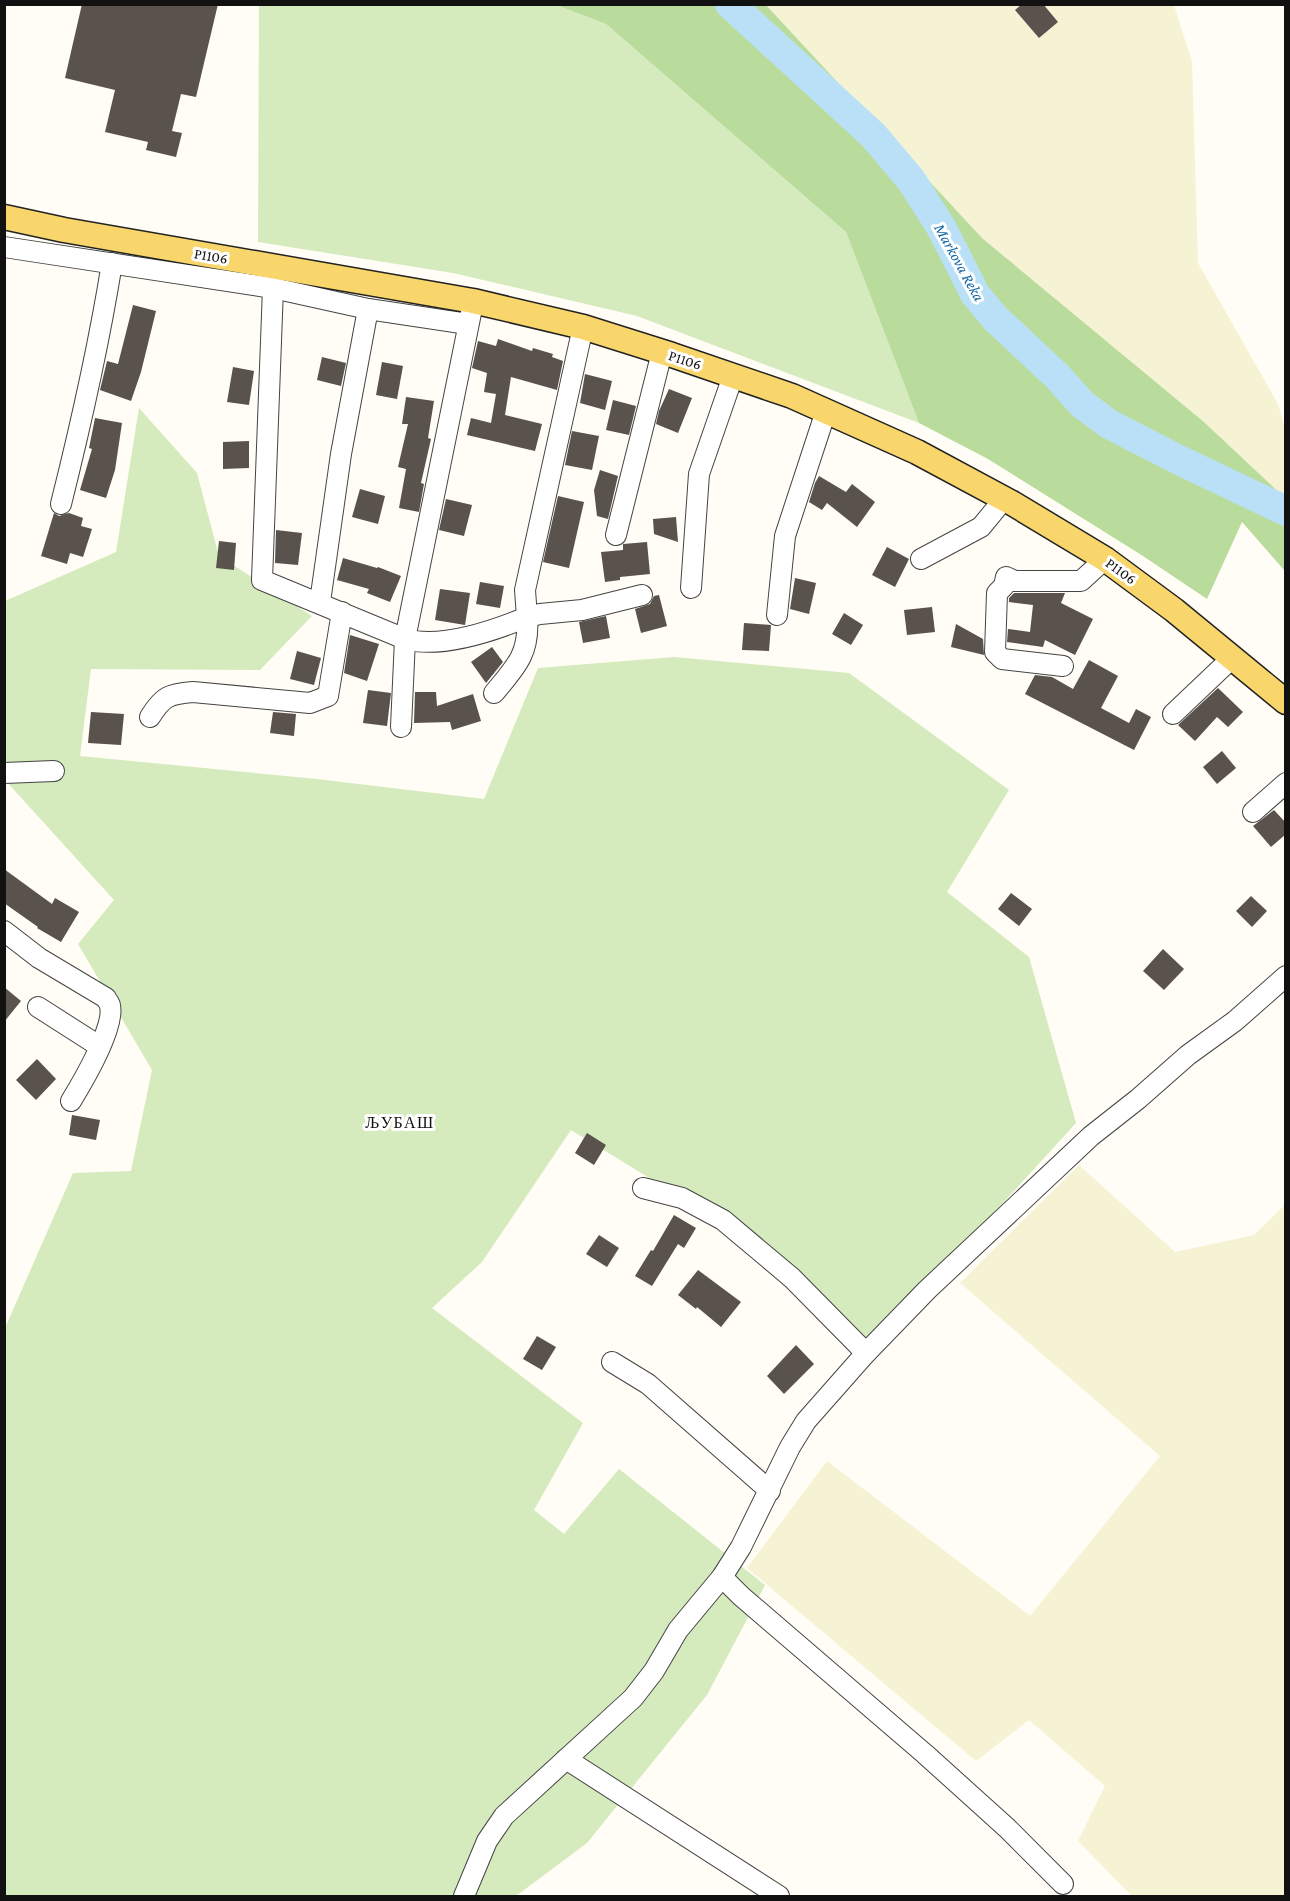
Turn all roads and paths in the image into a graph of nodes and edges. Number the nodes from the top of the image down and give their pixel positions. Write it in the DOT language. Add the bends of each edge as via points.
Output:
graph roads {
  1 [pos="4,217"];
  2 [pos="4,247"];
  3 [pos="112,263"];
  4 [pos="273,288"];
  5 [pos="368,309"];
  6 [pos="471,313"];
  7 [pos="583,327"];
  8 [pos="662,352"];
  9 [pos="734,376"];
  10 [pos="826,411"];
  11 [pos="1004,499"];
  12 [pos="61,504"];
  13 [pos="616,535"];
  14 [pos="921,559"];
  15 [pos="1105,559"];
  16 [pos="691,588"];
  17 [pos="642,595"];
  18 [pos="320,602"];
  19 [pos="342,612"];
  20 [pos="777,615"];
  21 [pos="527,617"];
  22 [pos="405,639"];
  23 [pos="1232,658"];
  24 [pos="1063,666"];
  25 [pos="494,693"];
  26 [pos="1286,702"];
  27 [pos="1173,714"];
  28 [pos="150,717"];
  29 [pos="401,727"];
  30 [pos="54,771"];
  31 [pos="4,773"];
  32 [pos="1286,783"];
  33 [pos="1253,812"];
  34 [pos="4,931"];
  35 [pos="1283,984"];
  36 [pos="38,1007"];
  37 [pos="99,1046"];
  38 [pos="71,1101"];
  39 [pos="643,1188"];
  40 [pos="866,1353"];
  41 [pos="612,1362"];
  42 [pos="770,1491"];
  43 [pos="722,1577"];
  44 [pos="566,1759"];
  45 [pos="1063,1884"];
  46 [pos="464,1896"];
  47 [pos="779,1896"];
  1 -- 6 [label="main road, P1106"];
  2 -- 3 [label="lane"];
  3 -- 4 [label="lane"];
  3 -- 12 [label="lane" via="100,335"];
  4 -- 5 [label="lane"];
  4 -- 18 [label="lane" via="262,580"];
  5 -- 6 [label="lane"];
  5 -- 18 [label="lane" via="341,454"];
  6 -- 7 [label="main road, P1106"];
  6 -- 22 [label="lane"];
  7 -- 8 [label="main road, P1106"];
  7 -- 21 [label="lane" via="525,590"];
  8 -- 9 [label="main road, P1106"];
  8 -- 13 [label="lane"];
  9 -- 10 [label="main road, P1106"];
  9 -- 16 [label="lane" via="699,474"];
  10 -- 11 [label="main road, P1106" via="917,452"];
  10 -- 20 [label="lane" via="785,536"];
  11 -- 14 [label="lane" via="981,527"];
  11 -- 15 [label="main road, P1106"];
  15 -- 23 [label="main road, P1106"];
  15 -- 24 [label="lane" via="1081,581 1015,581 1006,577 997,593 995,652 1002,659"];
  17 -- 21 [label="lane" via="582,610"];
  18 -- 19 [label="lane"];
  19 -- 22 [label="lane"];
  19 -- 28 [label="lane" via="328,696 310,703 176,693 167,696"];
  21 -- 22 [label="lane" via="500,628 439,642"];
  21 -- 25 [label="lane" via="528,634 519,663"];
  22 -- 29 [label="lane"];
  23 -- 26 [label="main road, P1106"];
  23 -- 27 [label="lane"];
  30 -- 31 [label="lane"];
  32 -- 33 [label="lane"];
  34 -- 37 [label="lane" via="39,958 106,998 110,1016"];
  35 -- 40 [label="lane" via="1188,1055 1091,1136 927,1290"];
  36 -- 37 [label="lane"];
  37 -- 38 [label="lane"];
  39 -- 40 [label="lane" via="682,1198 723,1220 792,1278"];
  40 -- 42 [label="lane" via="806,1421"];
  41 -- 42 [label="lane" via="648,1384"];
  42 -- 43 [label="lane"];
  43 -- 44 [label="lane" via="678,1630 633,1698"];
  43 -- 45 [label="lane" via="925,1754"];
  44 -- 46 [label="lane" via="504,1816 487,1841"];
  44 -- 47 [label="lane"];
}
